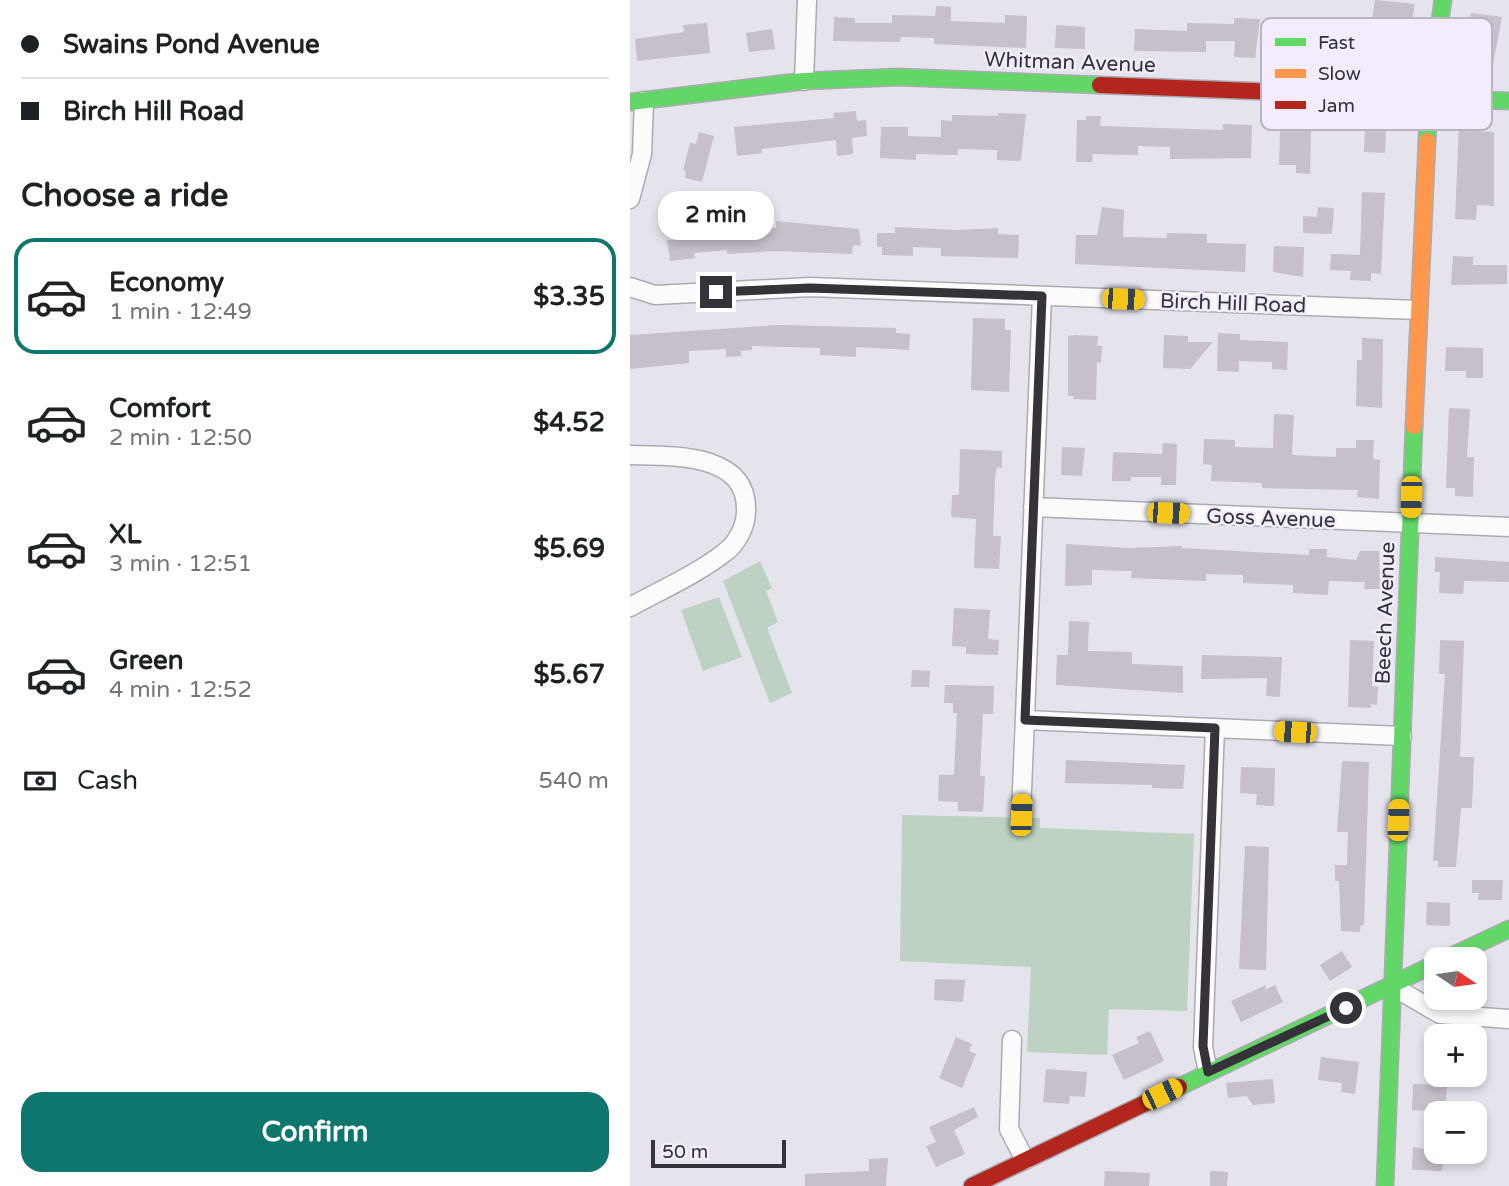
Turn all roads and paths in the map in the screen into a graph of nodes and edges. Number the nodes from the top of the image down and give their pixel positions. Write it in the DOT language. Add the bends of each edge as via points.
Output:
graph roads {
  1 [pos="807,0"];
  2 [pos="1443,0"];
  3 [pos="1440,18"];
  4 [pos="804,81"];
  5 [pos="1261,90"];
  6 [pos="637,102"];
  7 [pos="1427,130"];
  8 [pos="630,199"];
  9 [pos="630,287"];
  10 [pos="1042,296"];
  11 [pos="1418,310"];
  12 [pos="630,455"];
  13 [pos="1034,508"];
  14 [pos="1410,524"];
  15 [pos="1509,527"];
  16 [pos="630,607"];
  17 [pos="1025,720"];
  18 [pos="1215,728"];
  19 [pos="1402,736"];
  20 [pos="1021,815"];
  21 [pos="1509,929"];
  22 [pos="1471,947"];
  23 [pos="1424,970"];
  24 [pos="1392,986"];
  25 [pos="1509,1019"];
  26 [pos="1012,1040"];
  27 [pos="1208,1072"];
  28 [pos="1025,1160"];
  29 [pos="972,1186"];
  30 [pos="1385,1186"];
  1 -- 4 [label="street"];
  2 -- 3 [label="street, Beech Avenue"];
  4 -- 5 [label="street, Whitman Avenue" via="904,76"];
  4 -- 6 [label="street, Whitman Avenue"];
  6 -- 8 [label="street" via="642,153"];
  7 -- 11 [label="street, Beech Avenue"];
  9 -- 10 [label="street, Birch Hill Road" via="650,295 674,296 796,288"];
  10 -- 11 [label="street, Birch Hill Road"];
  10 -- 13 [label="street"];
  11 -- 14 [label="street, Beech Avenue"];
  12 -- 16 [label="street" via="680,457 720,467 735,475 746,508 741,532 725,553"];
  13 -- 14 [label="street, Goss Avenue"];
  13 -- 17 [label="street"];
  14 -- 15 [label="street, Goss Avenue"];
  14 -- 19 [label="street, Beech Avenue"];
  17 -- 18 [label="street"];
  17 -- 20 [label="street"];
  18 -- 19 [label="street"];
  18 -- 27 [label="street" via="1203,1046"];
  19 -- 24 [label="street, Beech Avenue"];
  21 -- 22 [label="street"];
  23 -- 24 [label="street"];
  24 -- 25 [label="street" via="1440,1014"];
  24 -- 27 [label="street"];
  24 -- 30 [label="street, Beech Avenue"];
  26 -- 28 [label="street" via="1009,1129"];
  27 -- 28 [label="street"];
  28 -- 29 [label="street"];
}
